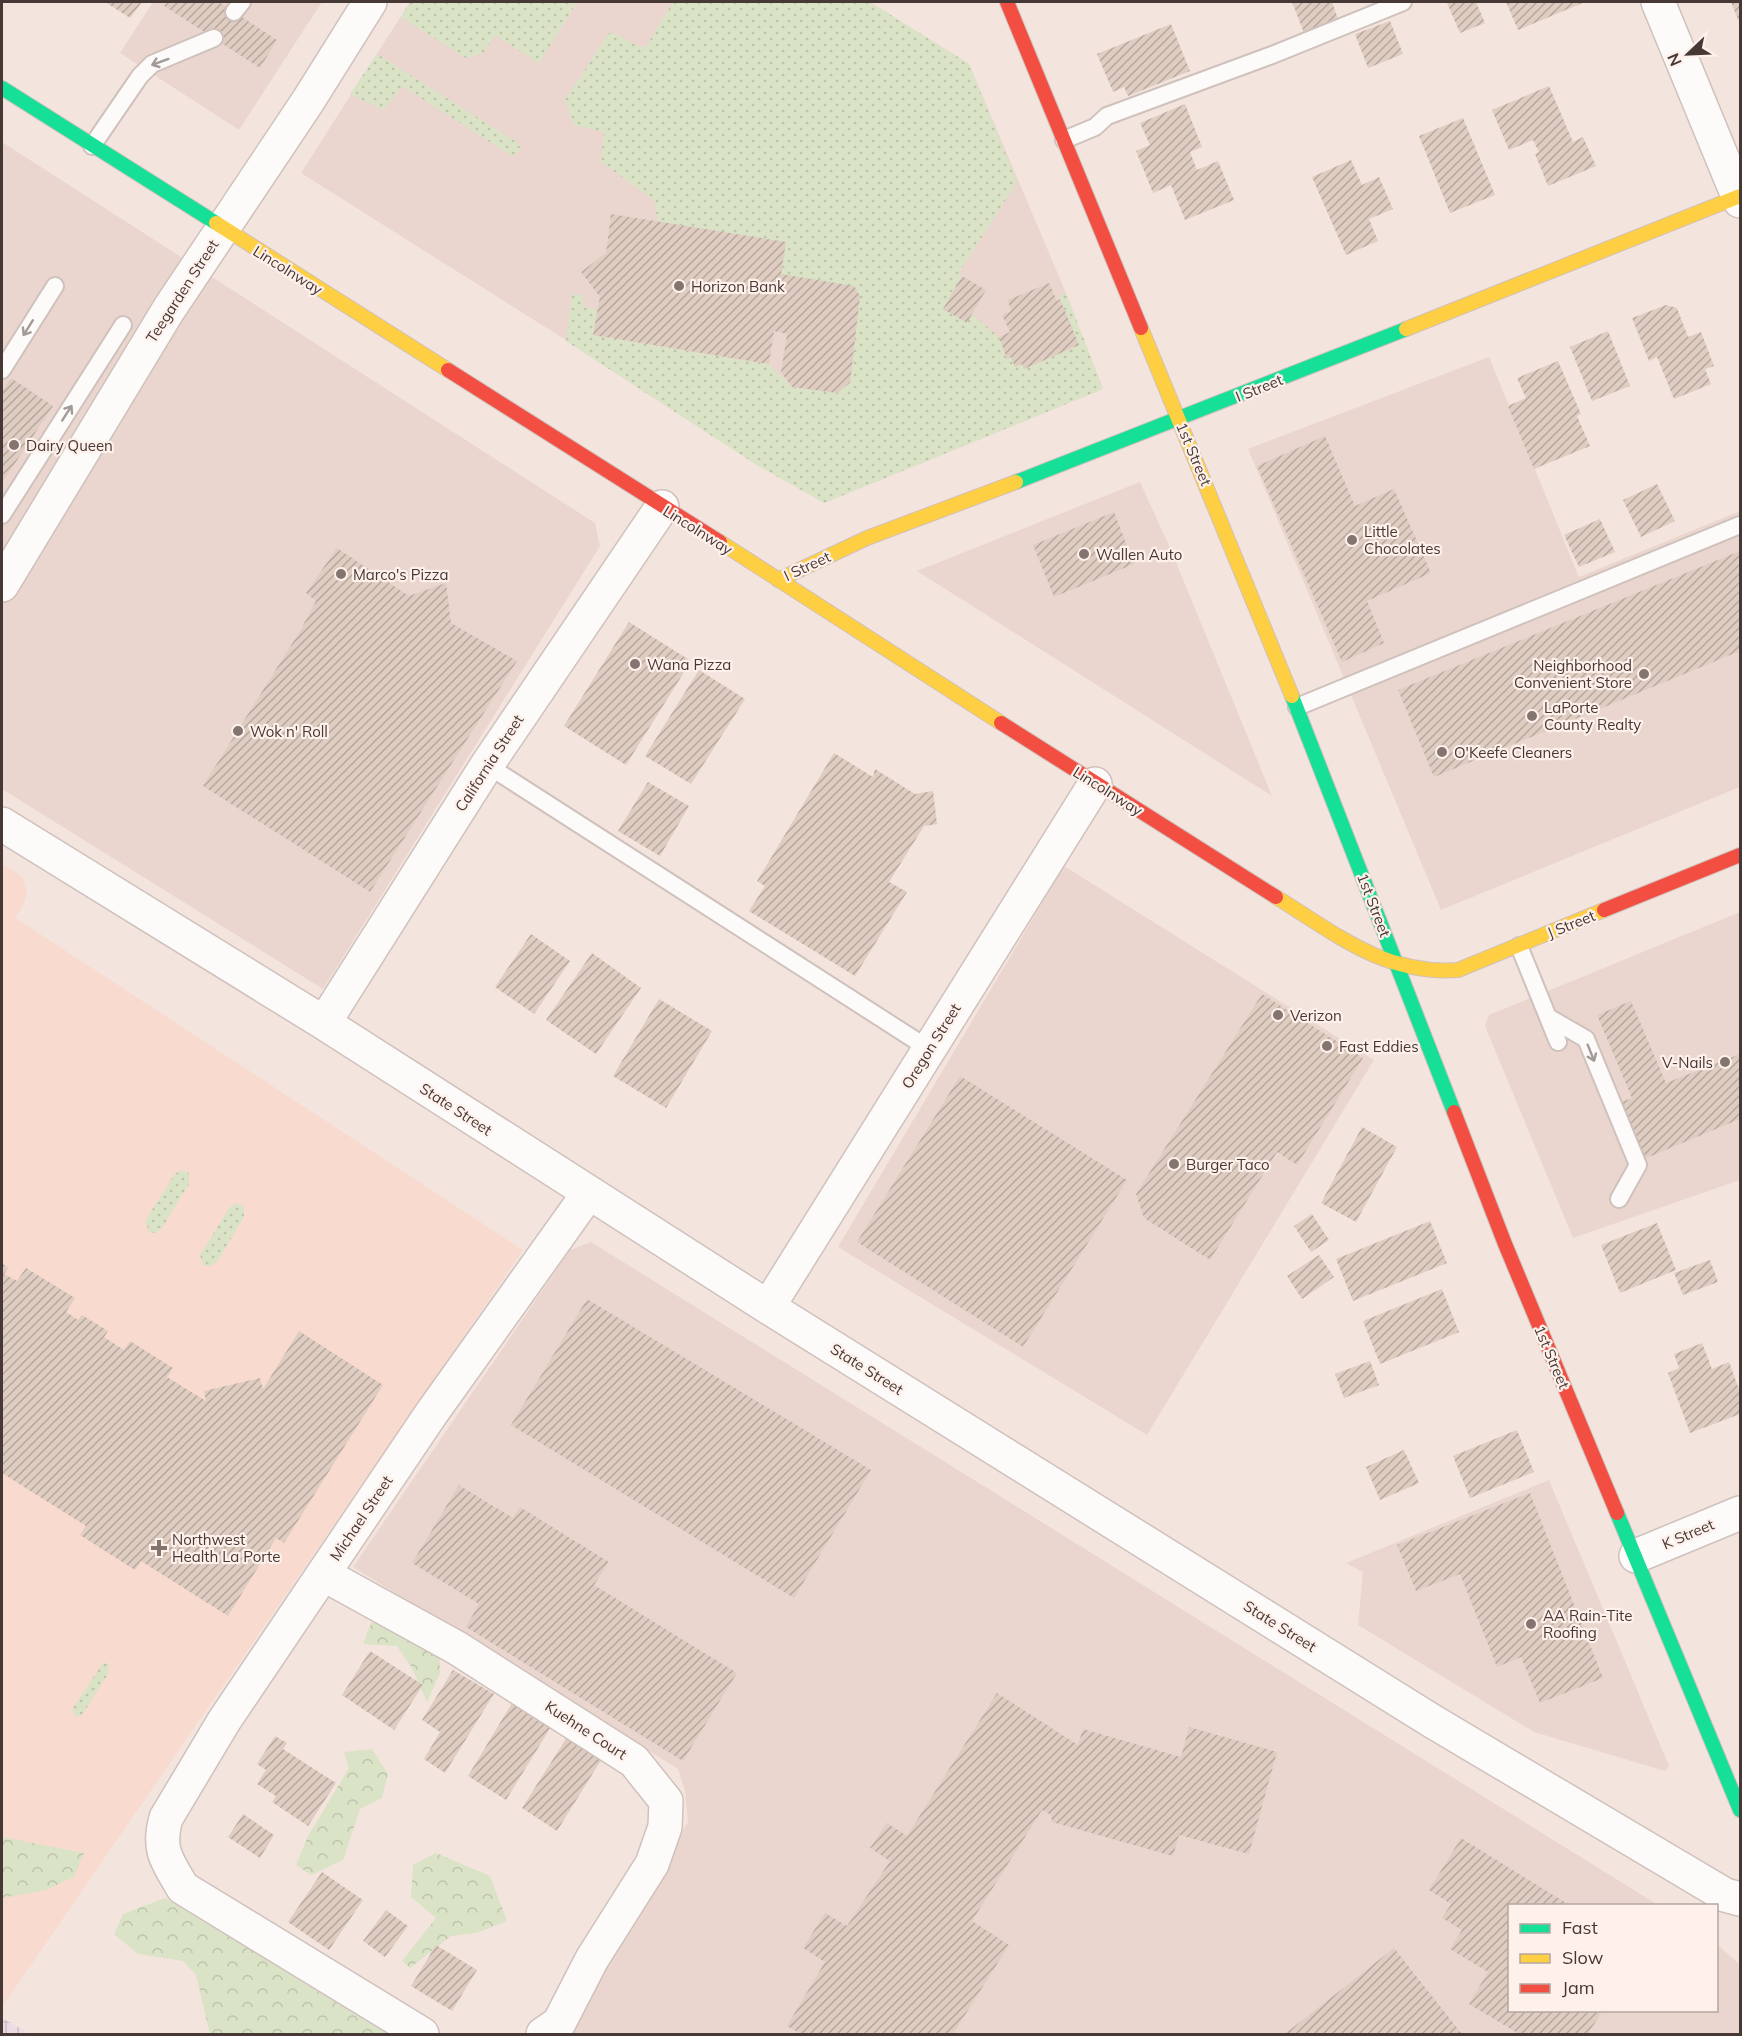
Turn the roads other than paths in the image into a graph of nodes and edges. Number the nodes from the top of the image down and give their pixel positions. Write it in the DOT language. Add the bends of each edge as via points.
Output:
graph roads {
  1 [pos="370,2"];
  2 [pos="1403,2"];
  3 [pos="1658,2"];
  4 [pos="1006,3"];
  5 [pos="214,38"];
  6 [pos="2,88"];
  7 [pos="1064,140"];
  8 [pos="92,146"];
  9 [pos="1740,198"];
  10 [pos="222,228"];
  11 [pos="55,286"];
  12 [pos="123,324"];
  13 [pos="2,370"];
  14 [pos="1179,420"];
  15 [pos="662,507"];
  16 [pos="2,515"];
  17 [pos="1740,525"];
  18 [pos="778,580"];
  19 [pos="2,585"];
  20 [pos="1297,706"];
  21 [pos="487,765"];
  22 [pos="1095,784"];
  23 [pos="2,824"];
  24 [pos="1740,855"];
  25 [pos="1519,946"];
  26 [pos="1398,967"];
  27 [pos="1548,1017"];
  28 [pos="324,1023"];
  29 [pos="1558,1041"];
  30 [pos="929,1048"];
  31 [pos="588,1194"];
  32 [pos="1619,1199"];
  33 [pos="768,1307"];
  34 [pos="1740,1513"];
  35 [pos="1636,1556"];
  36 [pos="323,1574"];
  37 [pos="1740,1810"];
  38 [pos="1740,1899"];
  39 [pos="422,2034"];
  40 [pos="543,2034"];
  1 -- 10 [label="street, Teegarden Street"];
  2 -- 7 [label="lane" via="1107,116 1095,127"];
  3 -- 9 [label="street"];
  4 -- 7 [label="street, 1st Street"];
  5 -- 8 [label="lane, one-way" via="152,64"];
  6 -- 8 [label="street, Lincolnway"];
  7 -- 14 [label="street, 1st Street"];
  8 -- 10 [label="street, Lincolnway"];
  9 -- 14 [label="street, I Street"];
  10 -- 15 [label="street, Lincolnway"];
  10 -- 19 [label="street, Teegarden Street"];
  11 -- 13 [label="lane, one-way"];
  16 -- 12 [label="lane, one-way"];
  14 -- 18 [label="street, I Street" via="867,538"];
  14 -- 20 [label="street, 1st Street"];
  15 -- 18 [label="street, Lincolnway"];
  15 -- 21 [label="street, California Street"];
  17 -- 20 [label="lane"];
  18 -- 22 [label="street, Lincolnway"];
  20 -- 26 [label="street, 1st Street"];
  21 -- 28 [label="street, California Street"];
  21 -- 30 [label="lane"];
  22 -- 26 [label="street, Lincolnway" via="1343,939"];
  22 -- 30 [label="street, Oregon Street"];
  23 -- 28 [label="street, State Street"];
  24 -- 25 [label="street, J Street"];
  25 -- 26 [label="street, J Street" via="1458,970"];
  25 -- 27 [label="lane"];
  26 -- 35 [label="street, 1st Street" via="1505,1244"];
  27 -- 29 [label="lane"];
  27 -- 32 [label="lane, one-way" via="1586,1039 1638,1165"];
  28 -- 31 [label="street, State Street"];
  30 -- 33 [label="street, Oregon Street"];
  31 -- 33 [label="street, State Street"];
  31 -- 36 [label="street, Michael Street"];
  33 -- 38 [label="street, State Street" via="1432,1721 1725,1895"];
  34 -- 35 [label="street, K Street"];
  35 -- 37 [label="street, 1st Street"];
  36 -- 39 [label="street, Michael Street" via="224,1720 166,1818 161,1836 164,1854 183,1888"];
  36 -- 40 [label="street, Kuehne Court" via="457,1648 634,1761 666,1801 665,1827 652,1864 592,1959 559,2023"];
}
